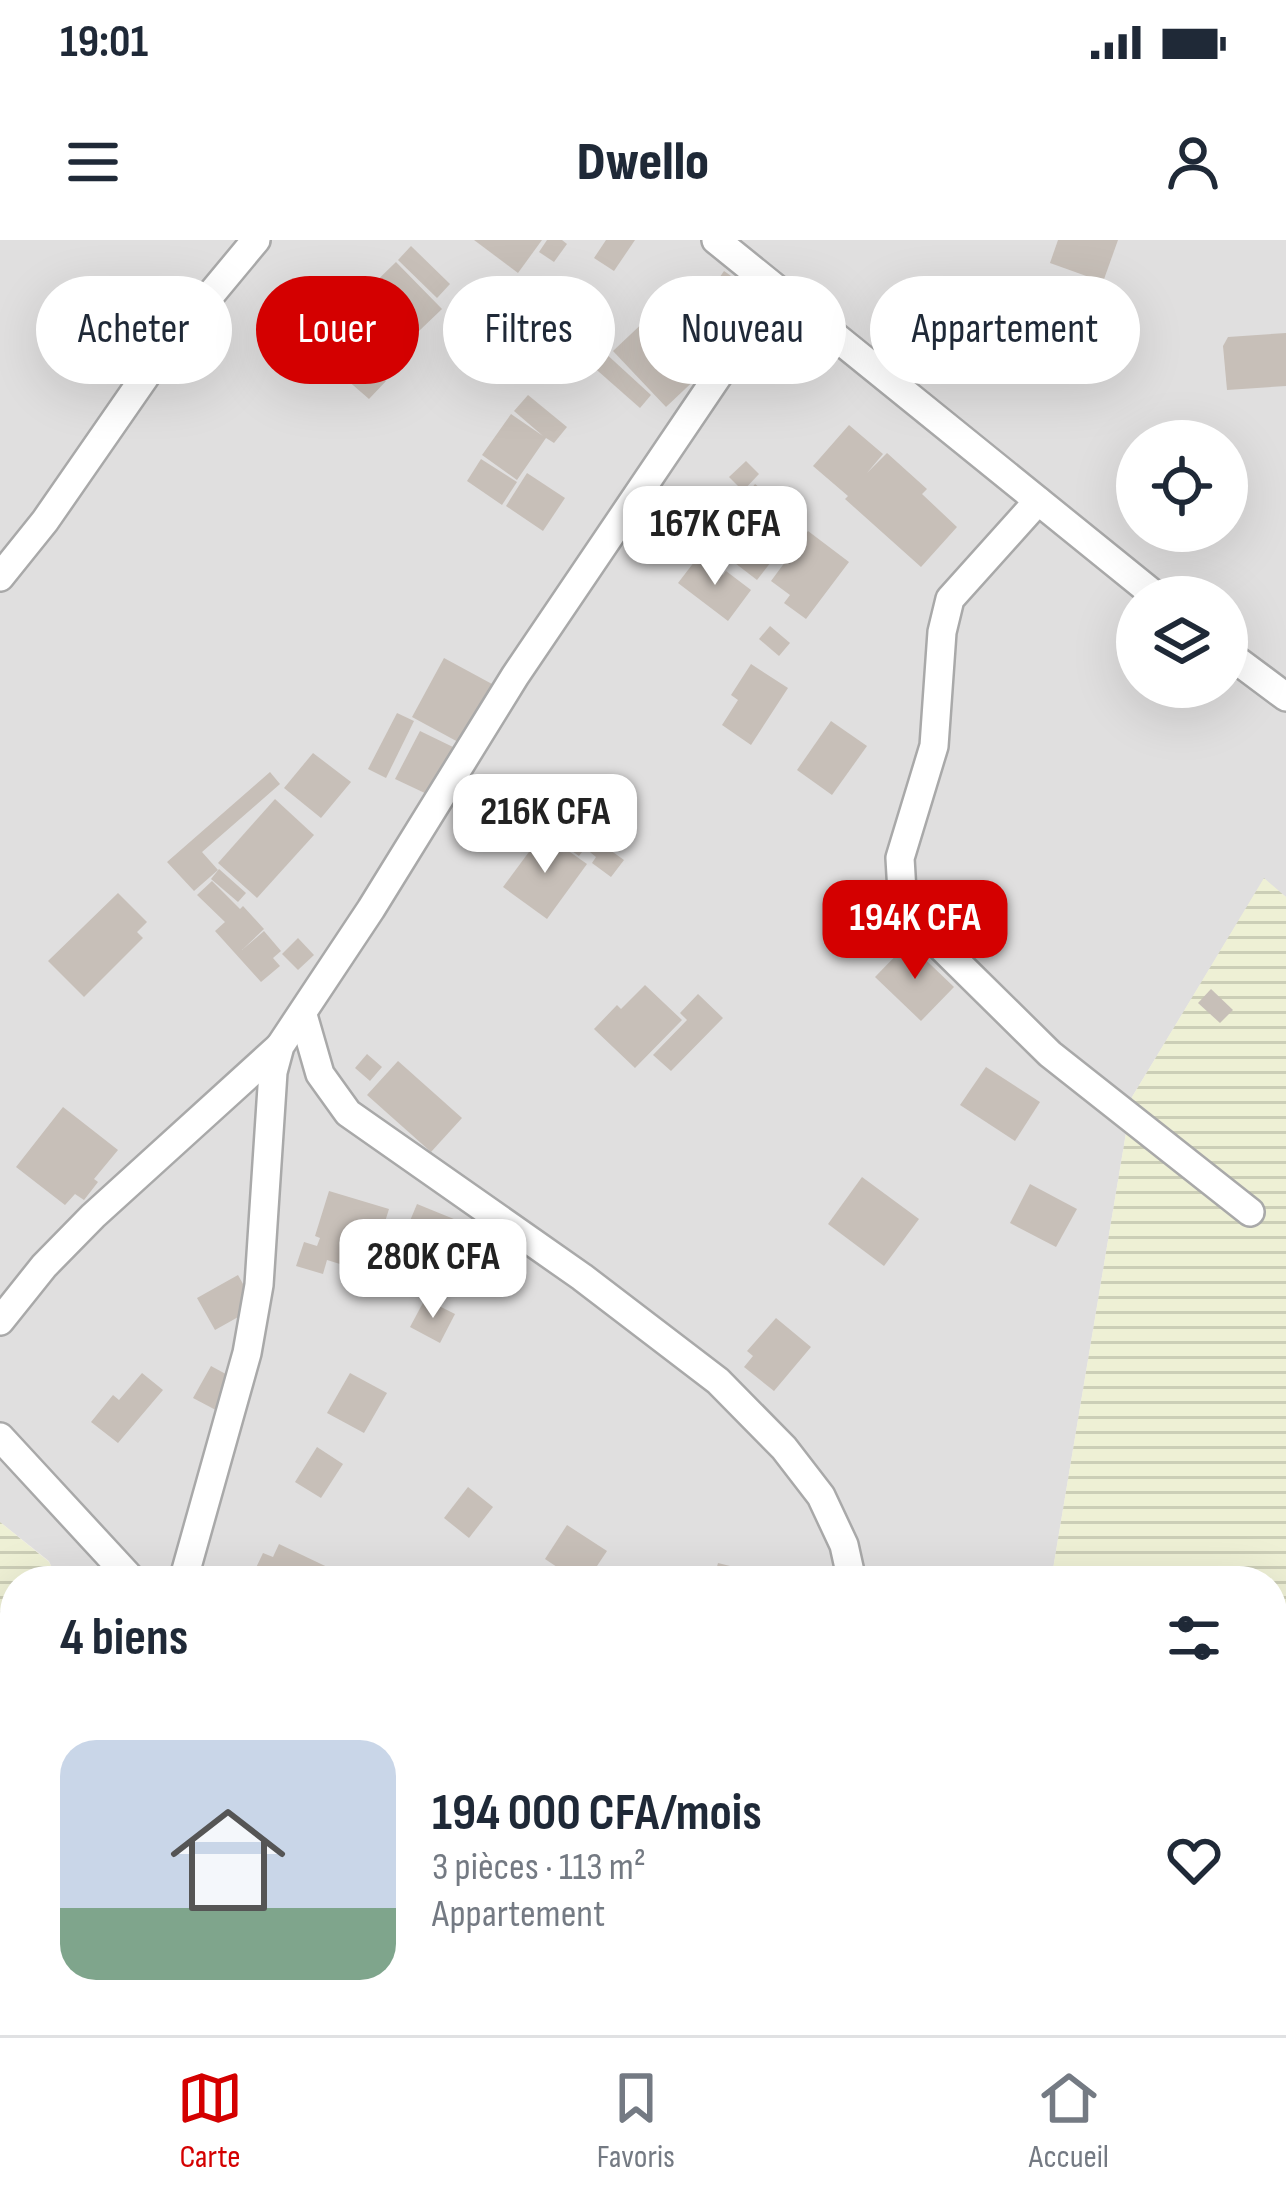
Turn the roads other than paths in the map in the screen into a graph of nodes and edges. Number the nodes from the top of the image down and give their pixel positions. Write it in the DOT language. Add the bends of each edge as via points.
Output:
graph roads {
  1 [pos="256,240"];
  2 [pos="716,240"];
  3 [pos="759,276"];
  4 [pos="846,346"];
  5 [pos="712,384"];
  6 [pos="1038,501"];
  7 [pos="1131,576"];
  8 [pos="0,577"];
  9 [pos="1248,669"];
  10 [pos="1286,698"];
  11 [pos="302,1016"];
  12 [pos="280,1046"];
  13 [pos="1250,1212"];
  14 [pos="0,1321"];
  15 [pos="0,1437"];
  16 [pos="119,1566"];
  17 [pos="187,1566"];
  18 [pos="849,1566"];
  1 -- 8 [label="street" via="158,358"];
  2 -- 3 [label="street"];
  4 -- 6 [label="street"];
  5 -- 11 [label="street" via="514,676"];
  6 -- 7 [label="street"];
  6 -- 13 [label="street" via="950,599 934,746 900,858 902,892 913,919 1050,1054"];
  9 -- 10 [label="street"];
  11 -- 12 [label="street"];
  11 -- 18 [label="street" via="320,1074 348,1113 718,1381 821,1496"];
  12 -- 14 [label="street" via="93,1216"];
  12 -- 17 [label="street" via="248,1354"];
  15 -- 16 [label="street"];
}
